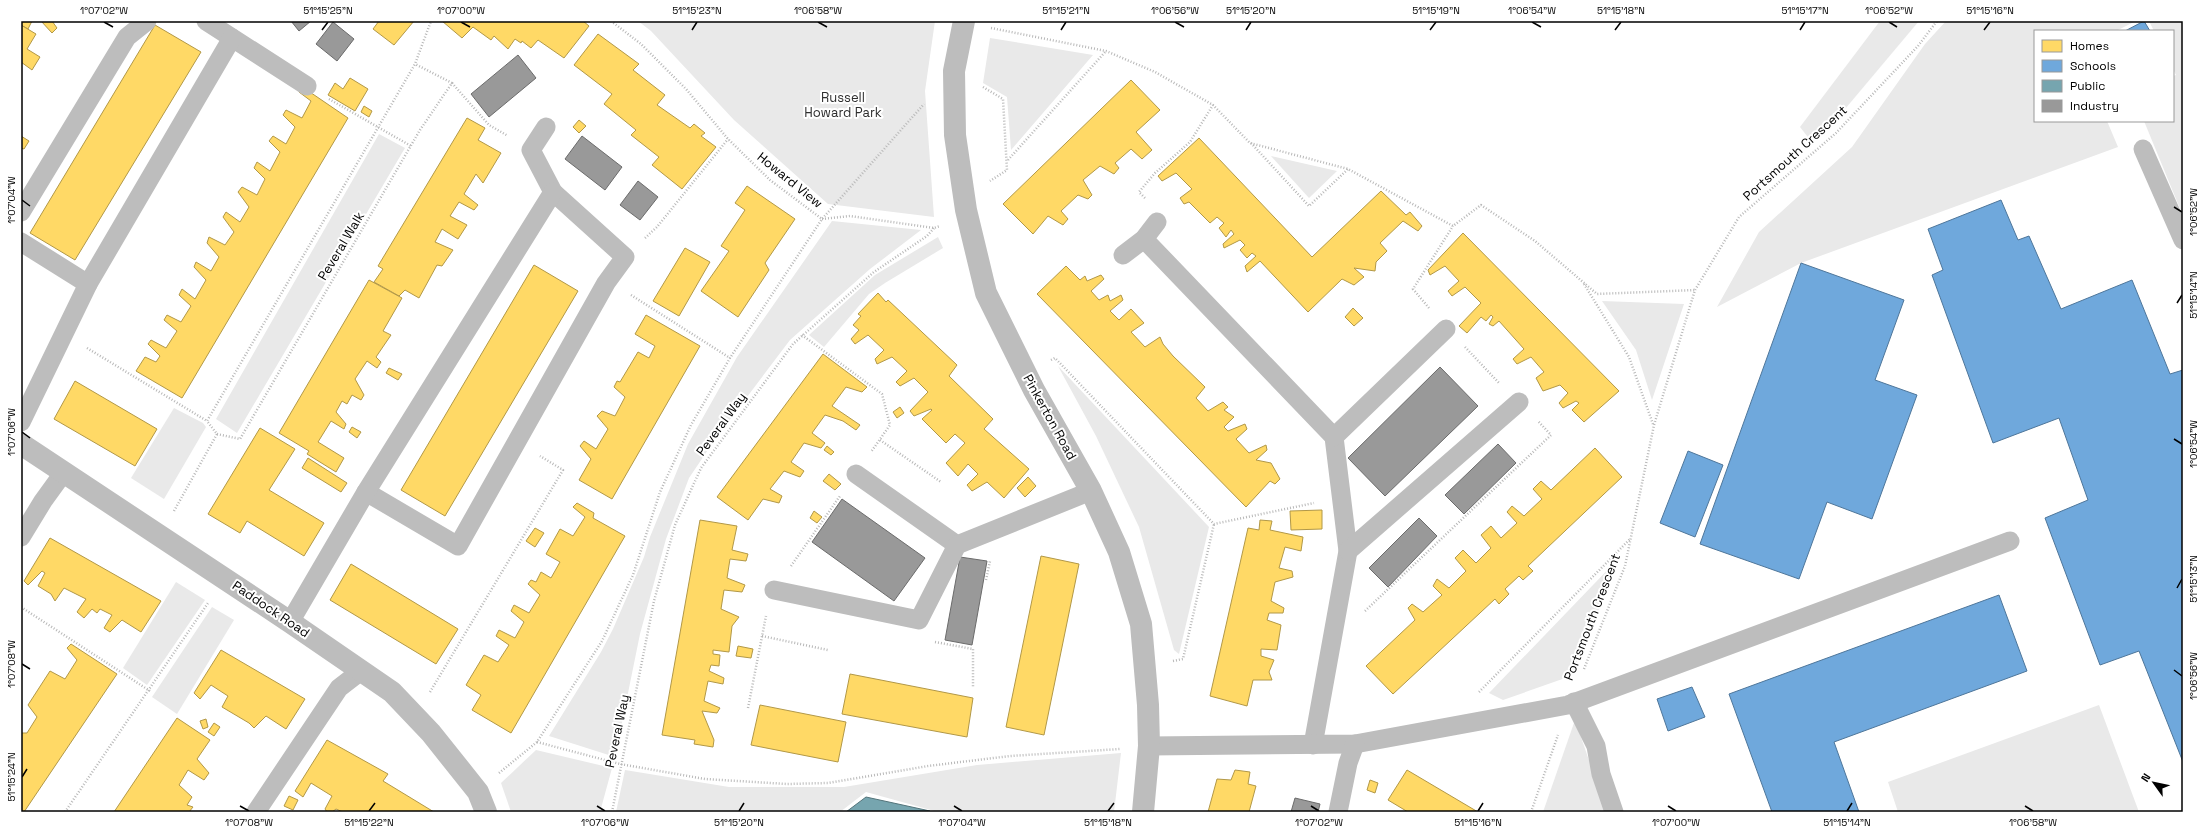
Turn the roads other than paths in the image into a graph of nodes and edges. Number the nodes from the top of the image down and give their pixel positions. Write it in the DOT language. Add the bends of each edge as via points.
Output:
graph roads {
  1 [pos="147,21"];
  2 [pos="206,21"];
  3 [pos="964,22"];
  4 [pos="232,38"];
  5 [pos="306,86"];
  6 [pos="546,127"];
  7 [pos="2143,149"];
  8 [pos="553,192"];
  9 [pos="21,212"];
  10 [pos="1156,222"];
  11 [pos="1144,239"];
  12 [pos="2183,240"];
  13 [pos="21,242"];
  14 [pos="1123,255"];
  15 [pos="88,284"];
  16 [pos="1446,329"];
  17 [pos="1519,402"];
  18 [pos="21,422"];
  19 [pos="1334,437"];
  20 [pos="21,444"];
  21 [pos="64,472"];
  22 [pos="856,474"];
  23 [pos="1092,491"];
  24 [pos="366,492"];
  25 [pos="21,537"];
  26 [pos="2010,541"];
  27 [pos="957,545"];
  28 [pos="1348,551"];
  29 [pos="774,590"];
  30 [pos="290,622"];
  31 [pos="361,671"];
  32 [pos="1571,704"];
  33 [pos="1313,744"];
  34 [pos="1355,744"];
  35 [pos="1149,746"];
  36 [pos="256,812"];
  37 [pos="486,812"];
  38 [pos="1143,812"];
  39 [pos="1338,812"];
  40 [pos="1614,812"];
  1 -- 9 [label="lane" via="127,37"];
  2 -- 4 [label="lane"];
  3 -- 23 [label="street, Pinkerton Road" via="954,71 956,135 964,199 986,293"];
  4 -- 5 [label="lane"];
  4 -- 15 [label="lane"];
  6 -- 8 [label="lane" via="531,150"];
  7 -- 12 [label="lane"];
  8 -- 24 [label="lane"];
  8 -- 24 [label="lane" via="625,257 608,280 458,546"];
  10 -- 11 [label="lane"];
  11 -- 14 [label="lane"];
  11 -- 19 [label="lane"];
  13 -- 15 [label="lane"];
  15 -- 18 [label="lane"];
  16 -- 19 [label="lane"];
  17 -- 28 [label="lane"];
  19 -- 28 [label="lane"];
  20 -- 21 [label="street, Paddock Road"];
  21 -- 25 [label="lane"];
  21 -- 30 [label="street, Paddock Road"];
  22 -- 27 [label="lane"];
  23 -- 27 [label="lane"];
  23 -- 35 [label="street, Pinkerton Road" via="1119,552 1141,624"];
  24 -- 30 [label="lane"];
  26 -- 32 [label="lane"];
  27 -- 29 [label="lane" via="919,620"];
  28 -- 33 [label="lane"];
  30 -- 31 [label="street, Paddock Road"];
  31 -- 36 [label="lane" via="339,688"];
  31 -- 37 [label="street, Paddock Road" via="392,692 416,716 478,792"];
  32 -- 34 [label="lane"];
  32 -- 40 [label="lane" via="1596,746 1601,774"];
  33 -- 34 [label="lane"];
  33 -- 35 [label="lane"];
  34 -- 39 [label="lane" via="1348,763"];
  35 -- 38 [label="street, Pinkerton Road"];
}
